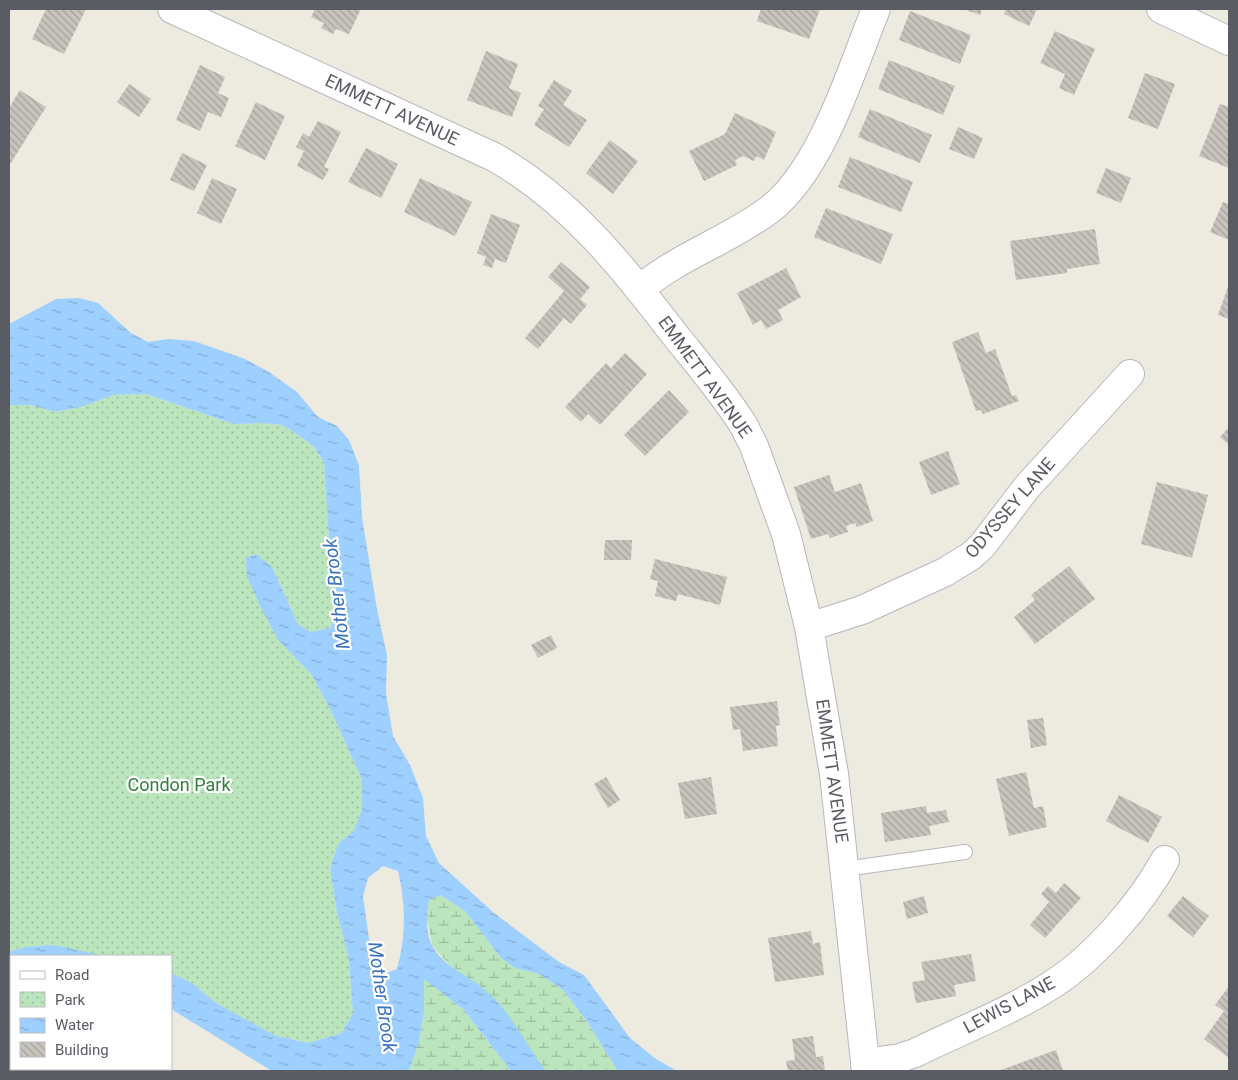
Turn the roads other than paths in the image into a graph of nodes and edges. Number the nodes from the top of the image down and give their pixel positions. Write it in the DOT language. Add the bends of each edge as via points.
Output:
graph roads {
  1 [pos="172,9"];
  2 [pos="876,9"];
  3 [pos="1161,9"];
  4 [pos="1229,41"];
  5 [pos="640,289"];
  6 [pos="1130,374"];
  7 [pos="809,627"];
  8 [pos="966,852"];
  9 [pos="1165,860"];
  10 [pos="845,869"];
  11 [pos="865,1067"];
  1 -- 5 [label="street, EMMETT AVENUE" via="513,167 565,207"];
  2 -- 5 [label="street" via="827,130 796,183 770,210 676,262"];
  3 -- 4 [label="street"];
  5 -- 7 [label="street, EMMETT AVENUE" via="735,411 754,446 794,562"];
  6 -- 7 [label="street, ODYSSEY LANE" via="1027,487 971,556 945,572 862,610"];
  7 -- 10 [label="street, EMMETT AVENUE" via="834,774"];
  8 -- 10 [label="lane"];
  9 -- 11 [label="street, LEWIS LANE" via="1137,904 1082,962 1052,984 915,1053"];
  10 -- 11 [label="street, EMMETT AVENUE"];
}
